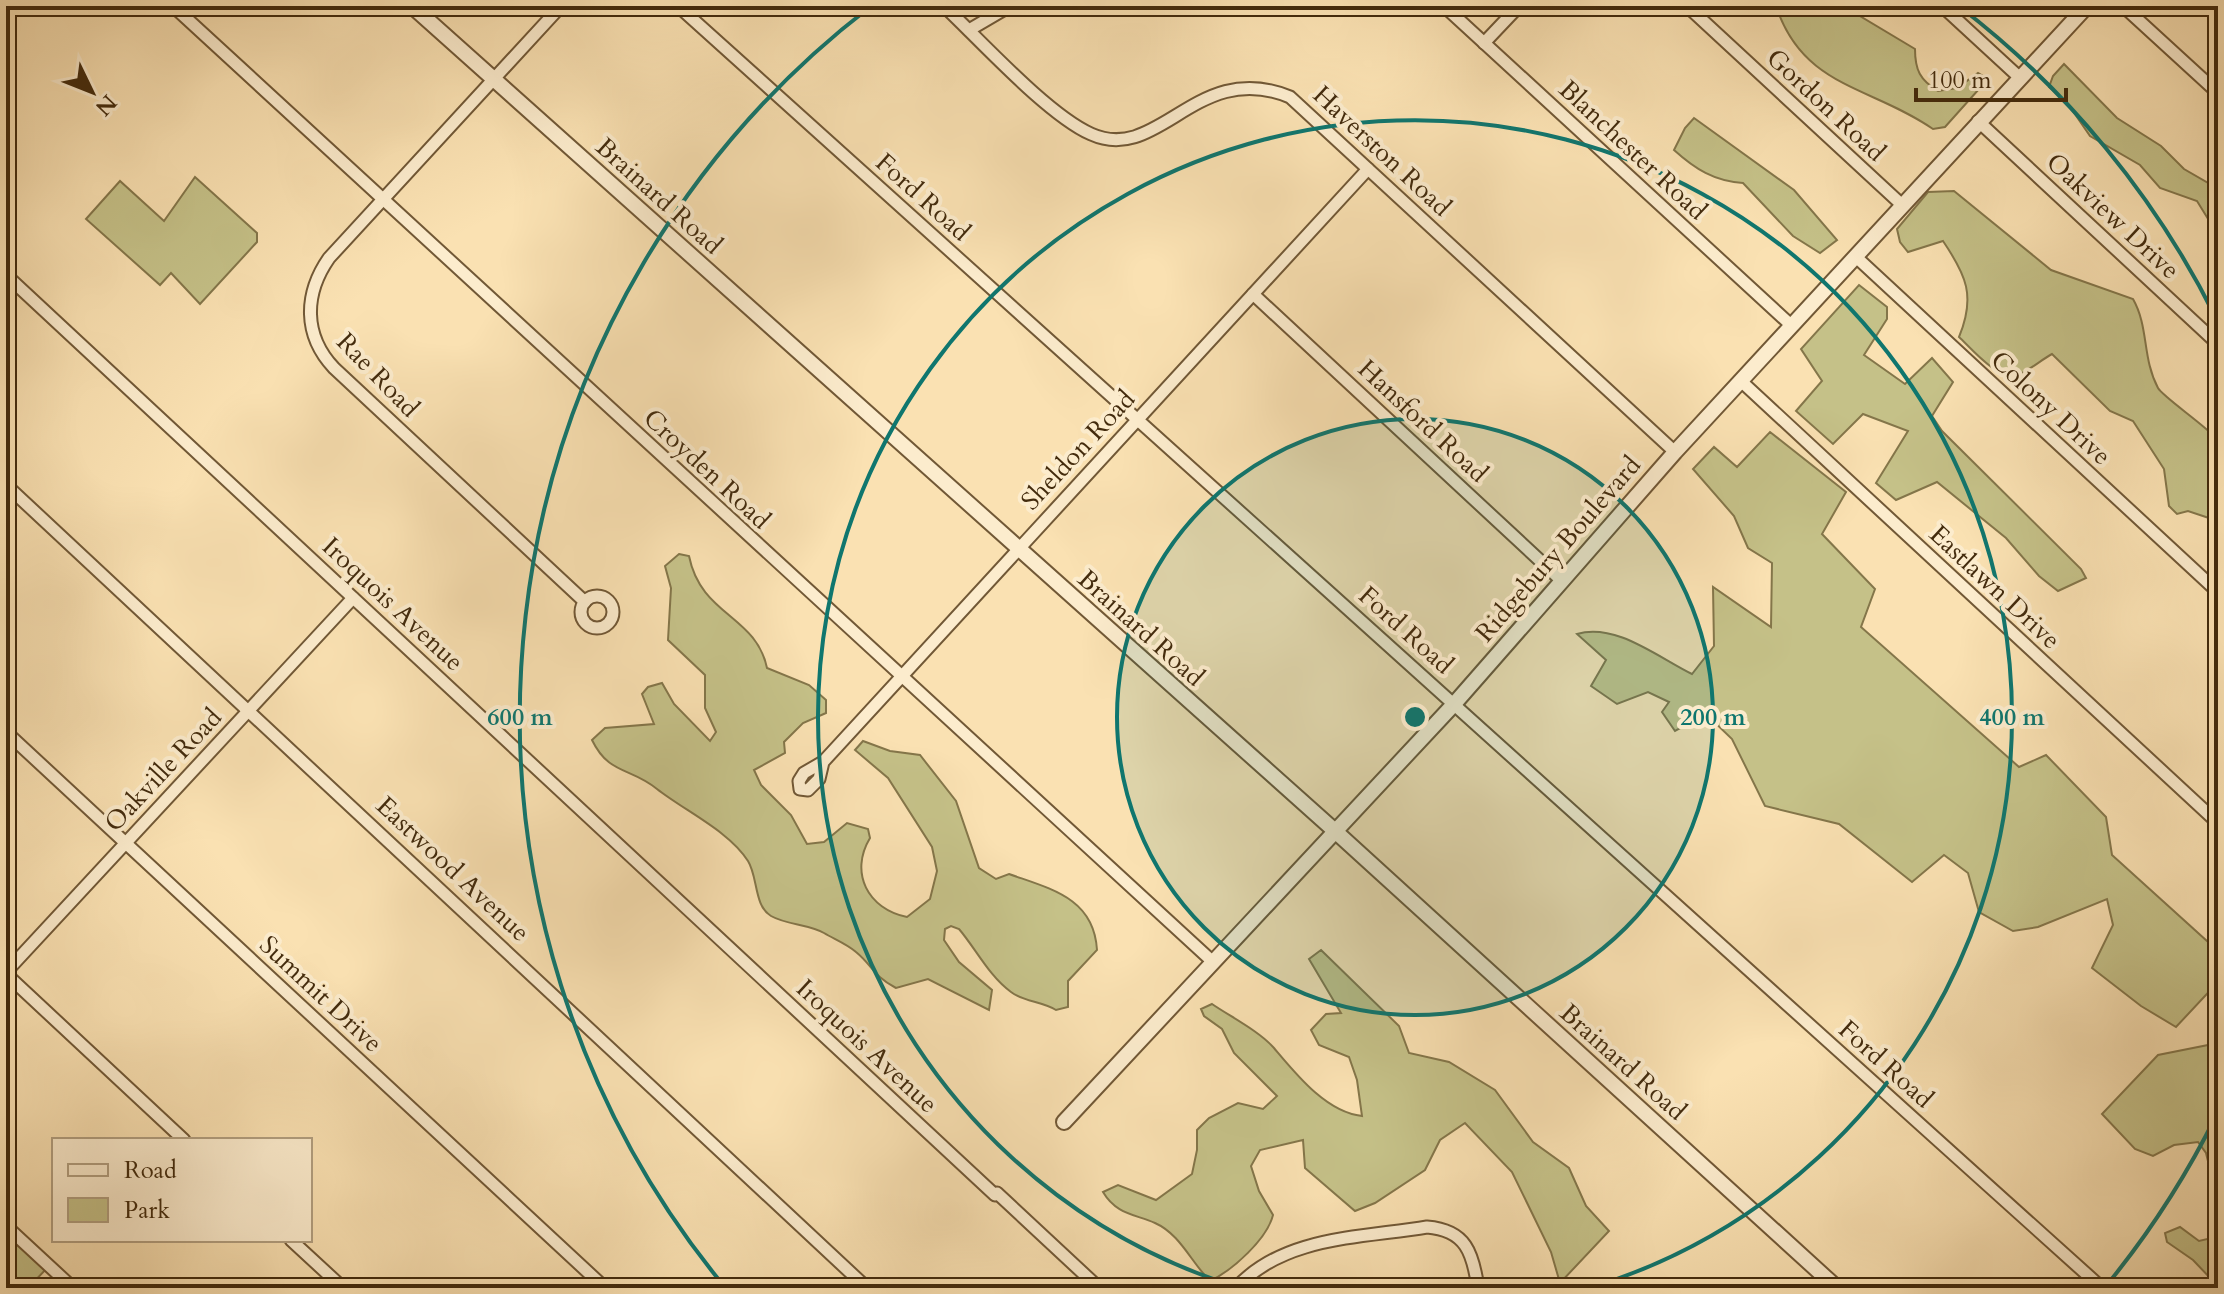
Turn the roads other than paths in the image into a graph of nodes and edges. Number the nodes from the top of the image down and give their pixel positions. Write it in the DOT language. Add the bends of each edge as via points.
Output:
graph roads {
  1 [pos="173,6"];
  2 [pos="412,6"];
  3 [pos="561,6"];
  4 [pos="678,6"];
  5 [pos="944,6"];
  6 [pos="1010,6"];
  7 [pos="1444,6"];
  8 [pos="1519,6"];
  9 [pos="1687,6"];
  10 [pos="1942,6"];
  11 [pos="2087,6"];
  12 [pos="2123,6"];
  13 [pos="969,30"];
  14 [pos="1484,43"];
  15 [pos="2019,77"];
  16 [pos="494,79"];
  17 [pos="2218,93"];
  18 [pos="1978,121"];
  19 [pos="1368,169"];
  20 [pos="383,199"];
  21 [pos="1901,204"];
  22 [pos="1855,256"];
  23 [pos="6,275"];
  24 [pos="1253,294"];
  25 [pos="1792,326"];
  26 [pos="2218,344"];
  27 [pos="1742,382"];
  28 [pos="1137,419"];
  29 [pos="1675,452"];
  30 [pos="6,485"];
  31 [pos="1016,549"];
  32 [pos="1562,581"];
  33 [pos="2218,592"];
  34 [pos="353,598"];
  35 [pos="585,602"];
  36 [pos="900,678"];
  37 [pos="1455,703"];
  38 [pos="249,709"];
  39 [pos="6,732"];
  40 [pos="823,762"];
  41 [pos="2218,823"];
  42 [pos="1335,831"];
  43 [pos="126,843"];
  44 [pos="1213,962"];
  45 [pos="6,973"];
  46 [pos="1064,1122"];
  47 [pos="182,1138"];
  48 [pos="6,1226"];
  49 [pos="293,1242"];
  50 [pos="73,1288"];
  51 [pos="343,1288"];
  52 [pos="605,1288"];
  53 [pos="867,1288"];
  54 [pos="1099,1288"];
  55 [pos="1236,1288"];
  56 [pos="1478,1288"];
  57 [pos="1837,1288"];
  58 [pos="2102,1288"];
  1 -- 20 [label="street, Croyden Road"];
  2 -- 16 [label="street, Brainard Road"];
  3 -- 16 [label="street, Rae Road"];
  4 -- 28 [label="street, Ford Road"];
  5 -- 13 [label="street, Haverston Road"];
  6 -- 13 [label="street"];
  7 -- 14 [label="street, Blanchester Road"];
  8 -- 14 [label="street"];
  9 -- 21 [label="street, Gordon Road"];
  10 -- 15 [label="street"];
  11 -- 15 [label="street, Ridgebury Boulevard"];
  12 -- 17 [label="street"];
  13 -- 19 [label="street, Haverston Road" via="1067,121 1093,135 1117,141 1142,135 1212,94 1265,86 1290,97"];
  14 -- 25 [label="street, Blanchester Road"];
  15 -- 18 [label="street, Ridgebury Boulevard"];
  16 -- 20 [label="street, Rae Road"];
  16 -- 31 [label="street, Brainard Road"];
  18 -- 21 [label="street, Ridgebury Boulevard"];
  18 -- 26 [label="street, Oakview Drive"];
  19 -- 24 [label="street, Sheldon Road"];
  19 -- 29 [label="street, Haverston Road"];
  20 -- 35 [label="street, Rae Road" via="318,273 310,301 315,341 334,368"];
  20 -- 36 [label="street, Croyden Road"];
  21 -- 22 [label="street, Ridgebury Boulevard"];
  22 -- 25 [label="street, Ridgebury Boulevard"];
  22 -- 33 [label="street, Colony Drive"];
  23 -- 34 [label="street, Iroquois Avenue"];
  24 -- 28 [label="street, Sheldon Road"];
  24 -- 32 [label="street, Hansford Road"];
  25 -- 27 [label="street, Ridgebury Boulevard"];
  27 -- 29 [label="street, Ridgebury Boulevard"];
  27 -- 41 [label="street, Eastlawn Drive"];
  28 -- 31 [label="street, Sheldon Road"];
  28 -- 37 [label="street, Ford Road"];
  29 -- 32 [label="street, Ridgebury Boulevard"];
  30 -- 38 [label="street, Eastwood Avenue"];
  31 -- 36 [label="street, Sheldon Road"];
  31 -- 42 [label="street, Brainard Road"];
  32 -- 37 [label="street, Ridgebury Boulevard"];
  34 -- 38 [label="street, Oakville Road"];
  34 -- 54 [label="street, Iroquois Avenue"];
  36 -- 40 [label="street, Sheldon Road"];
  36 -- 44 [label="street, Croyden Road"];
  37 -- 42 [label="street, Ridgebury Boulevard"];
  37 -- 58 [label="street, Ford Road"];
  38 -- 43 [label="street, Oakville Road"];
  38 -- 53 [label="street, Eastwood Avenue"];
  39 -- 43 [label="street, Summit Drive"];
  42 -- 44 [label="street, Ridgebury Boulevard"];
  42 -- 57 [label="street, Brainard Road"];
  43 -- 45 [label="street, Oakville Road"];
  43 -- 52 [label="street, Summit Drive"];
  44 -- 46 [label="street, Ridgebury Boulevard"];
  45 -- 47 [label="street"];
  48 -- 50 [label="street"];
  49 -- 51 [label="street"];
  55 -- 56 [label="street" via="1258,1267 1290,1250 1427,1227 1447,1230 1465,1242"];
}
